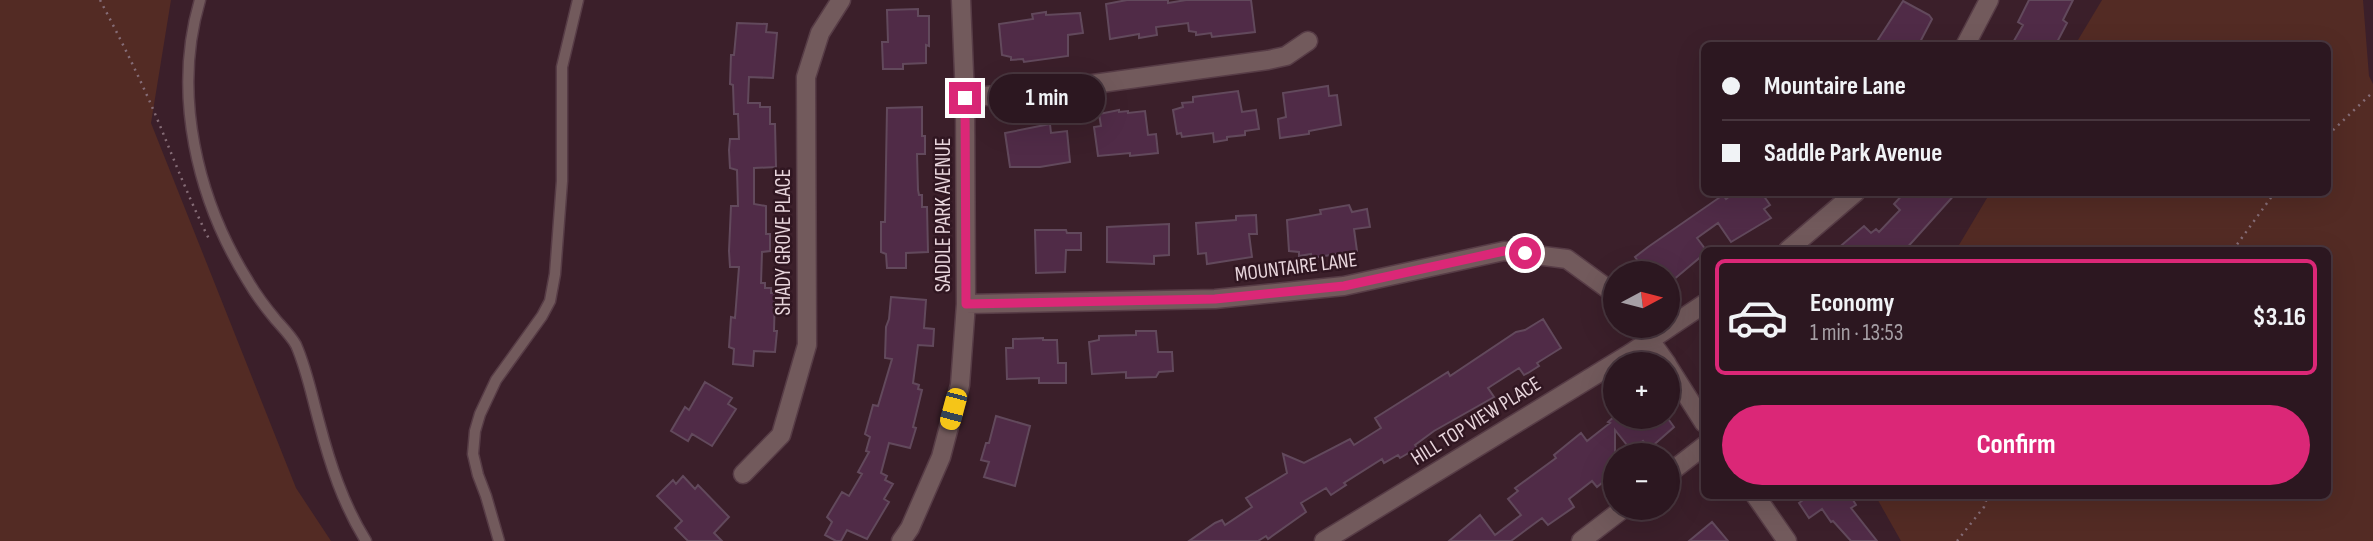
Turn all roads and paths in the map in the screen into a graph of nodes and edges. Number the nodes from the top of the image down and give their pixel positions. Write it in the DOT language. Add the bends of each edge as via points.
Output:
graph roads {
  1 [pos="100,0"];
  2 [pos="200,0"];
  3 [pos="578,0"];
  4 [pos="841,0"];
  5 [pos="961,0"];
  6 [pos="1989,0"];
  7 [pos="1308,41"];
  8 [pos="1967,42"];
  9 [pos="2373,92"];
  10 [pos="965,98"];
  11 [pos="156,115"];
  12 [pos="2331,132"];
  13 [pos="1851,196"];
  14 [pos="2272,196"];
  15 [pos="1792,247"];
  16 [pos="2235,247"];
  17 [pos="1603,285"];
  18 [pos="966,304"];
  19 [pos="1701,305"];
  20 [pos="1680,315"];
  21 [pos="1636,338"];
  22 [pos="1680,385"];
  23 [pos="1701,418"];
  24 [pos="1701,448"];
  25 [pos="1680,465"];
  26 [pos="743,474"];
  27 [pos="1758,499"];
  28 [pos="1987,499"];
  29 [pos="1608,520"];
  30 [pos="366,541"];
  31 [pos="499,541"];
  32 [pos="901,541"];
  33 [pos="1324,541"];
  34 [pos="1581,541"];
  35 [pos="1787,541"];
  36 [pos="1957,541"];
  1 -- 11 [label="path"];
  2 -- 30 [label="lane" via="187,78 201,172 217,219 247,281 295,343 336,480"];
  3 -- 31 [label="lane" via="562,67 562,181 550,301 496,380 475,431 473,454"];
  4 -- 26 [label="street, SHADY GROVE PLACE" via="820,33 806,77 807,345 781,435"];
  5 -- 10 [label="street, SADDLE PARK AVENUE"];
  6 -- 8 [label="street"];
  7 -- 10 [label="street" via="1286,56 1268,60"];
  9 -- 12 [label="path"];
  10 -- 18 [label="street, SADDLE PARK AVENUE"];
  13 -- 15 [label="street"];
  14 -- 16 [label="path"];
  17 -- 18 [label="street, MOUNTAIRE LANE" via="1567,259 1504,251 1344,286 1215,299"];
  18 -- 32 [label="street, SADDLE PARK AVENUE" via="960,385 941,457"];
  19 -- 20 [label="street, HILL TOP VIEW PLACE"];
  21 -- 33 [label="street, HILL TOP VIEW PLACE"];
  22 -- 23 [label="street"];
  24 -- 25 [label="street"];
  27 -- 35 [label="street"];
  28 -- 36 [label="path"];
  29 -- 34 [label="street"];
}
